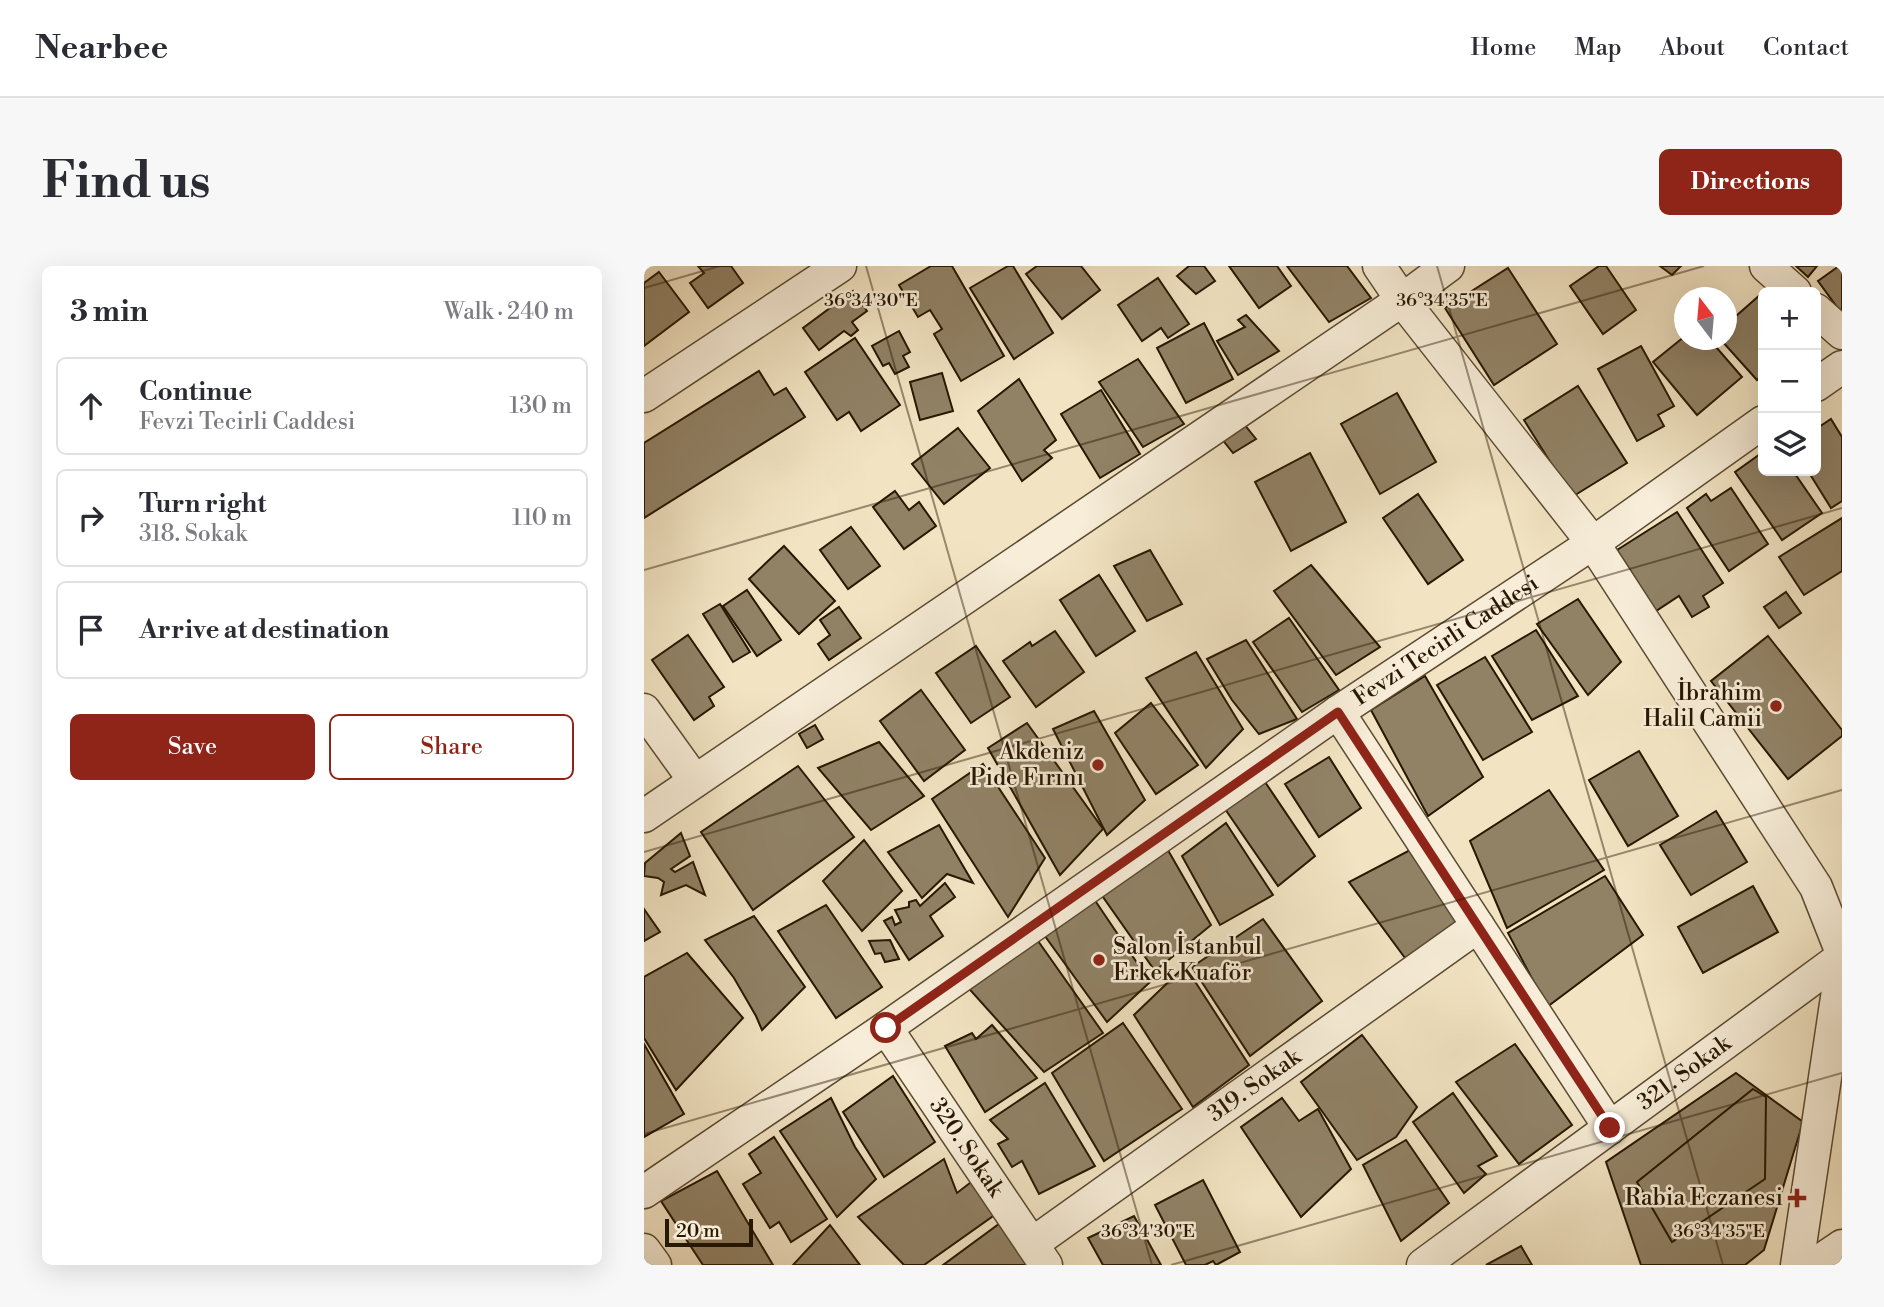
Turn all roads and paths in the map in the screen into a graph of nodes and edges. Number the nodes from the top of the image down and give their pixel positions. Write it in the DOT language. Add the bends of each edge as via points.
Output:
graph roads {
  1 [pos="840,266"];
  2 [pos="1379,266"];
  3 [pos="1448,266"];
  4 [pos="1766,266"];
  5 [pos="1789,287"];
  6 [pos="1402,300"];
  7 [pos="1821,315"];
  8 [pos="1842,334"];
  9 [pos="1842,367"];
  10 [pos="1821,382"];
  11 [pos="644,396"];
  12 [pos="1758,426"];
  13 [pos="1593,543"];
  14 [pos="644,710"];
  15 [pos="1338,712"];
  16 [pos="695,782"];
  17 [pos="644,816"];
  18 [pos="1478,926"];
  19 [pos="1842,955"];
  20 [pos="1842,964"];
  21 [pos="886,1028"];
  22 [pos="1610,1128"];
  23 [pos="644,1192"];
  24 [pos="1842,1247"];
  25 [pos="644,1250"];
  26 [pos="1039,1254"];
  27 [pos="655,1265"];
  28 [pos="1423,1265"];
  29 [pos="1797,1265"];
  30 [pos="1814,1265"];
  1 -- 11 [label="street"];
  2 -- 6 [label="street"];
  3 -- 6 [label="street"];
  4 -- 5 [label="street"];
  6 -- 13 [label="street"];
  6 -- 16 [label="street"];
  7 -- 8 [label="street"];
  9 -- 10 [label="street"];
  12 -- 13 [label="street, Fevzi Tecirli Caddesi"];
  13 -- 15 [label="street, Fevzi Tecirli Caddesi"];
  13 -- 19 [label="street" via="1816,887"];
  14 -- 16 [label="street"];
  15 -- 18 [label="street"];
  15 -- 21 [label="street, Fevzi Tecirli Caddesi"];
  16 -- 17 [label="street"];
  18 -- 22 [label="street"];
  18 -- 26 [label="street, 319. Sokak"];
  19 -- 22 [label="street, 321. Sokak"];
  20 -- 29 [label="street"];
  21 -- 23 [label="street, Fevzi Tecirli Caddesi"];
  21 -- 26 [label="street, 320. Sokak"];
  22 -- 28 [label="street, 321. Sokak"];
  24 -- 30 [label="street"];
  25 -- 27 [label="street"];
}
